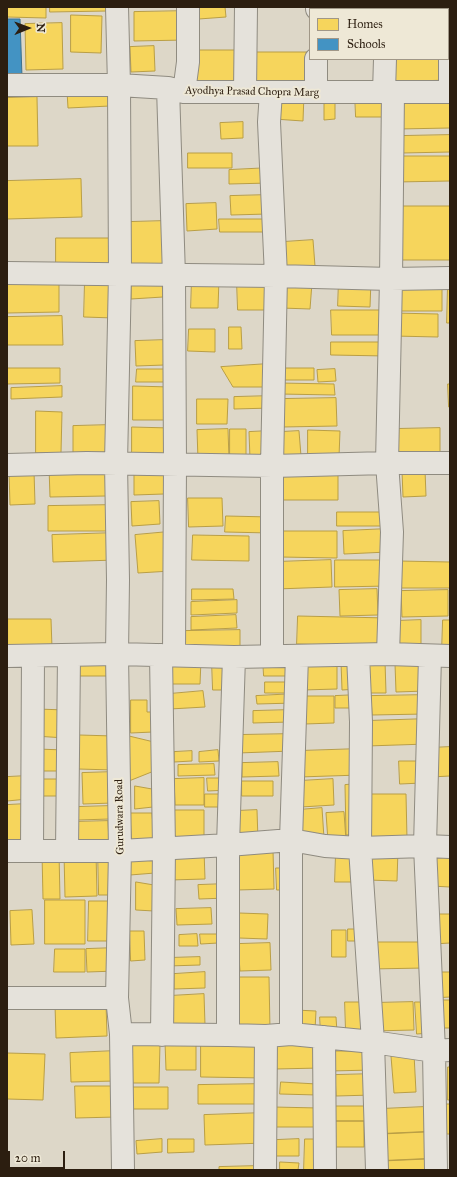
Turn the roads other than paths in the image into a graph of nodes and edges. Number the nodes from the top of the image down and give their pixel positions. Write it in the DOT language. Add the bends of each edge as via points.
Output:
graph roads {
  1 [pos="117,7"];
  2 [pos="188,7"];
  3 [pos="246,7"];
  4 [pos="450,7"];
  5 [pos="316,60"];
  6 [pos="385,60"];
  7 [pos="7,85"];
  8 [pos="119,85"];
  9 [pos="176,90"];
  10 [pos="245,92"];
  11 [pos="271,92"];
  12 [pos="316,92"];
  13 [pos="388,92"];
  14 [pos="450,92"];
  15 [pos="7,273"];
  16 [pos="120,274"];
  17 [pos="174,276"];
  18 [pos="276,276"];
  19 [pos="450,278"];
  20 [pos="391,279"];
  21 [pos="116,463"];
  22 [pos="386,463"];
  23 [pos="450,463"];
  24 [pos="175,464"];
  25 [pos="7,465"];
  26 [pos="272,466"];
  27 [pos="117,654"];
  28 [pos="388,654"];
  29 [pos="69,655"];
  30 [pos="167,655"];
  31 [pos="358,655"];
  32 [pos="7,656"];
  33 [pos="33,656"];
  34 [pos="272,656"];
  35 [pos="297,656"];
  36 [pos="440,656"];
  37 [pos="234,657"];
  38 [pos="291,840"];
  39 [pos="228,845"];
  40 [pos="425,846"];
  41 [pos="450,847"];
  42 [pos="164,848"];
  43 [pos="360,848"];
  44 [pos="120,850"];
  45 [pos="32,851"];
  46 [pos="67,851"];
  47 [pos="7,852"];
  48 [pos="7,998"];
  49 [pos="118,998"];
  50 [pos="121,1034"];
  51 [pos="228,1034"];
  52 [pos="291,1034"];
  53 [pos="162,1035"];
  54 [pos="266,1036"];
  55 [pos="324,1037"];
  56 [pos="373,1042"];
  57 [pos="442,1051"];
  58 [pos="123,1170"];
  59 [pos="264,1170"];
  60 [pos="325,1170"];
  61 [pos="377,1170"];
  62 [pos="436,1170"];
  1 -- 8 [label="street, Gurudwara Road"];
  2 -- 9 [label="street" via="188,62"];
  3 -- 10 [label="street"];
  4 -- 14 [label="street"];
  5 -- 12 [label="street"];
  6 -- 13 [label="street"];
  7 -- 8 [label="street, Ayodhya Prasad Chopra Marg"];
  8 -- 9 [label="street, Ayodhya Prasad Chopra Marg"];
  8 -- 16 [label="street, Gurudwara Road"];
  9 -- 10 [label="street, Ayodhya Prasad Chopra Marg"];
  9 -- 17 [label="street"];
  10 -- 11 [label="street, Ayodhya Prasad Chopra Marg"];
  11 -- 12 [label="street, Ayodhya Prasad Chopra Marg"];
  11 -- 18 [label="street" via="269,122"];
  12 -- 13 [label="street, Ayodhya Prasad Chopra Marg"];
  13 -- 14 [label="street, Ayodhya Prasad Chopra Marg"];
  13 -- 20 [label="street"];
  15 -- 16 [label="street"];
  16 -- 17 [label="street"];
  16 -- 21 [label="street, Gurudwara Road"];
  17 -- 18 [label="street"];
  17 -- 24 [label="street"];
  18 -- 20 [label="street"];
  18 -- 26 [label="street"];
  19 -- 20 [label="street"];
  20 -- 22 [label="street"];
  21 -- 24 [label="street"];
  21 -- 25 [label="street"];
  21 -- 27 [label="street, Gurudwara Road"];
  22 -- 23 [label="street"];
  22 -- 26 [label="street"];
  22 -- 28 [label="street" via="392,532"];
  24 -- 26 [label="street"];
  24 -- 30 [label="street"];
  26 -- 34 [label="street"];
  27 -- 29 [label="street"];
  27 -- 30 [label="street"];
  27 -- 44 [label="street, Gurudwara Road"];
  28 -- 31 [label="street"];
  28 -- 36 [label="street"];
  29 -- 33 [label="street"];
  29 -- 46 [label="street"];
  30 -- 37 [label="street"];
  30 -- 42 [label="street"];
  31 -- 35 [label="street"];
  31 -- 43 [label="street" via="361,722"];
  32 -- 33 [label="street"];
  33 -- 45 [label="street"];
  34 -- 35 [label="street"];
  34 -- 37 [label="street"];
  35 -- 38 [label="street"];
  36 -- 40 [label="street"];
  37 -- 39 [label="street"];
  38 -- 39 [label="street"];
  38 -- 43 [label="street" via="325,846"];
  38 -- 52 [label="street"];
  39 -- 42 [label="street"];
  39 -- 51 [label="street"];
  40 -- 41 [label="street"];
  40 -- 43 [label="street"];
  40 -- 57 [label="street"];
  42 -- 44 [label="street"];
  42 -- 53 [label="street"];
  43 -- 56 [label="street"];
  44 -- 46 [label="street"];
  44 -- 49 [label="street, Gurudwara Road"];
  45 -- 46 [label="street"];
  45 -- 47 [label="street"];
  48 -- 49 [label="street"];
  49 -- 50 [label="street, Gurudwara Road"];
  50 -- 53 [label="street"];
  50 -- 58 [label="street, Gurudwara Road"];
  51 -- 53 [label="street"];
  51 -- 54 [label="street"];
  52 -- 54 [label="street"];
  52 -- 55 [label="street"];
  54 -- 59 [label="street"];
  55 -- 56 [label="street"];
  55 -- 60 [label="street"];
  56 -- 57 [label="street"];
  56 -- 61 [label="street"];
  57 -- 62 [label="street"];
}
